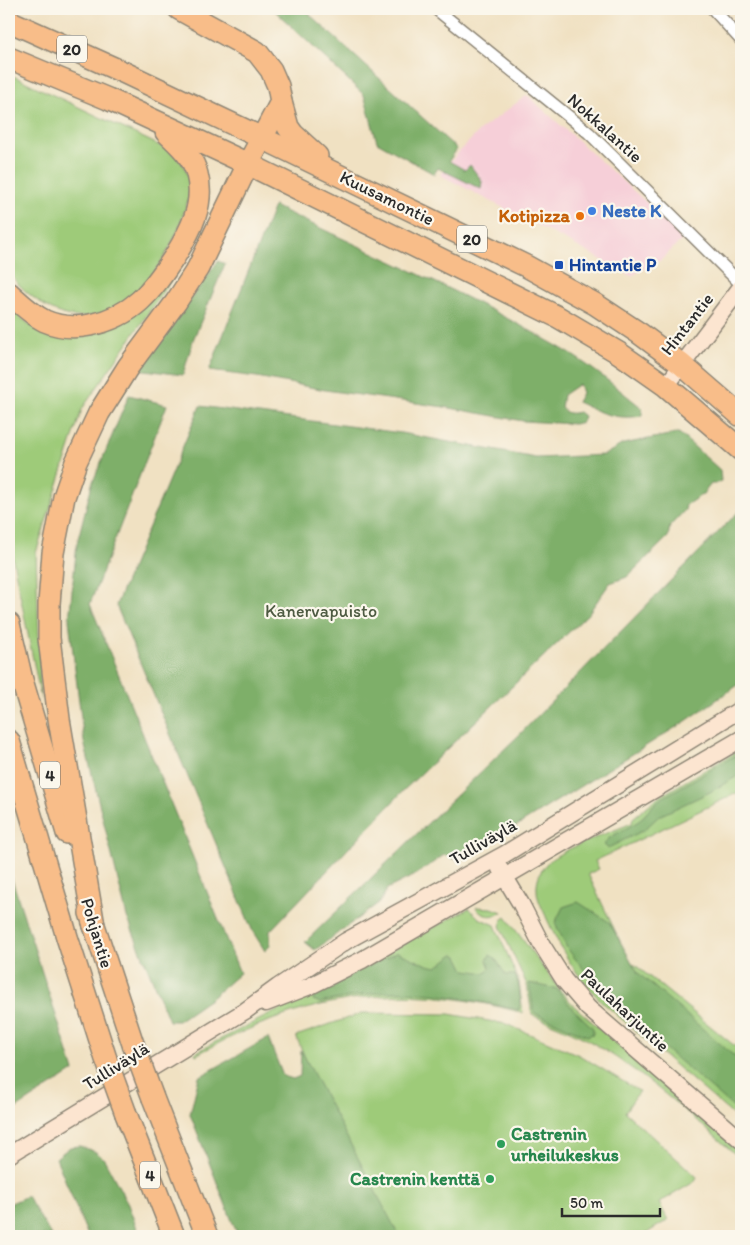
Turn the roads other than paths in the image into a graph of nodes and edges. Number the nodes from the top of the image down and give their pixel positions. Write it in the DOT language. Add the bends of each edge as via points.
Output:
graph roads {
  1 [pos="179,9"];
  2 [pos="436,9"];
  3 [pos="713,9"];
  4 [pos="14,23"];
  5 [pos="741,40"];
  6 [pos="12,59"];
  7 [pos="280,102"];
  8 [pos="155,122"];
  9 [pos="262,138"];
  10 [pos="255,168"];
  11 [pos="347,178"];
  12 [pos="741,286"];
  13 [pos="9,293"];
  14 [pos="681,364"];
  15 [pos="666,386"];
  16 [pos="741,416"];
  17 [pos="741,450"];
  18 [pos="9,624"];
  19 [pos="741,709"];
  20 [pos="741,739"];
  21 [pos="9,742"];
  22 [pos="9,774"];
  23 [pos="494,860"];
  24 [pos="506,877"];
  25 [pos="94,926"];
  26 [pos="67,937"];
  27 [pos="245,1012"];
  28 [pos="741,1140"];
  29 [pos="9,1155"];
  30 [pos="174,1236"];
  31 [pos="206,1236"];
  1 -- 7 [label="highway" via="257,52 275,77"];
  2 -- 12 [label="street, Nokkalantie" via="588,134"];
  3 -- 5 [label="street"];
  4 -- 9 [label="highway, Kuusamontie / 20"];
  6 -- 8 [label="highway, Kuusamontie / 20"];
  7 -- 9 [label="highway"];
  7 -- 11 [label="highway" via="293,134"];
  8 -- 10 [label="highway, Kuusamontie / 20"];
  8 -- 13 [label="highway" via="192,161 200,194 192,225 157,282 123,314 82,327 45,321"];
  9 -- 10 [label="highway"];
  9 -- 11 [label="highway, Kuusamontie / 20"];
  10 -- 15 [label="highway, Kuusamontie / 20" via="558,317 619,353"];
  10 -- 25 [label="highway" via="239,183 198,268 128,367 88,433 64,497 56,532 49,638"];
  11 -- 14 [label="highway, Kuusamontie / 20" via="526,266 595,304"];
  12 -- 14 [label="main road, Hintantie"];
  14 -- 15 [label="main road, Hintantie"];
  14 -- 16 [label="highway, Kuusamontie / 20"];
  15 -- 17 [label="highway, Kuusamontie / 20"];
  18 -- 25 [label="highway, Pohjantie / 4" via="22,680"];
  19 -- 23 [label="main road, Tulliväylä"];
  20 -- 24 [label="main road, Tulliväylä"];
  21 -- 26 [label="highway, Pohjantie / 4"];
  22 -- 26 [label="highway"];
  23 -- 24 [label="main road, Paulaharjuntie"];
  23 -- 27 [label="main road, Tulliväylä" via="346,941"];
  24 -- 27 [label="main road, Tulliväylä" via="362,960 310,986"];
  24 -- 28 [label="main road, Paulaharjuntie" via="564,980 588,1008"];
  25 -- 31 [label="highway, Pohjantie / 4, bridge" via="133,1044"];
  26 -- 30 [label="highway, Pohjantie / 4, bridge" via="106,1059"];
  27 -- 29 [label="main road, Tulliväylä"];
}
